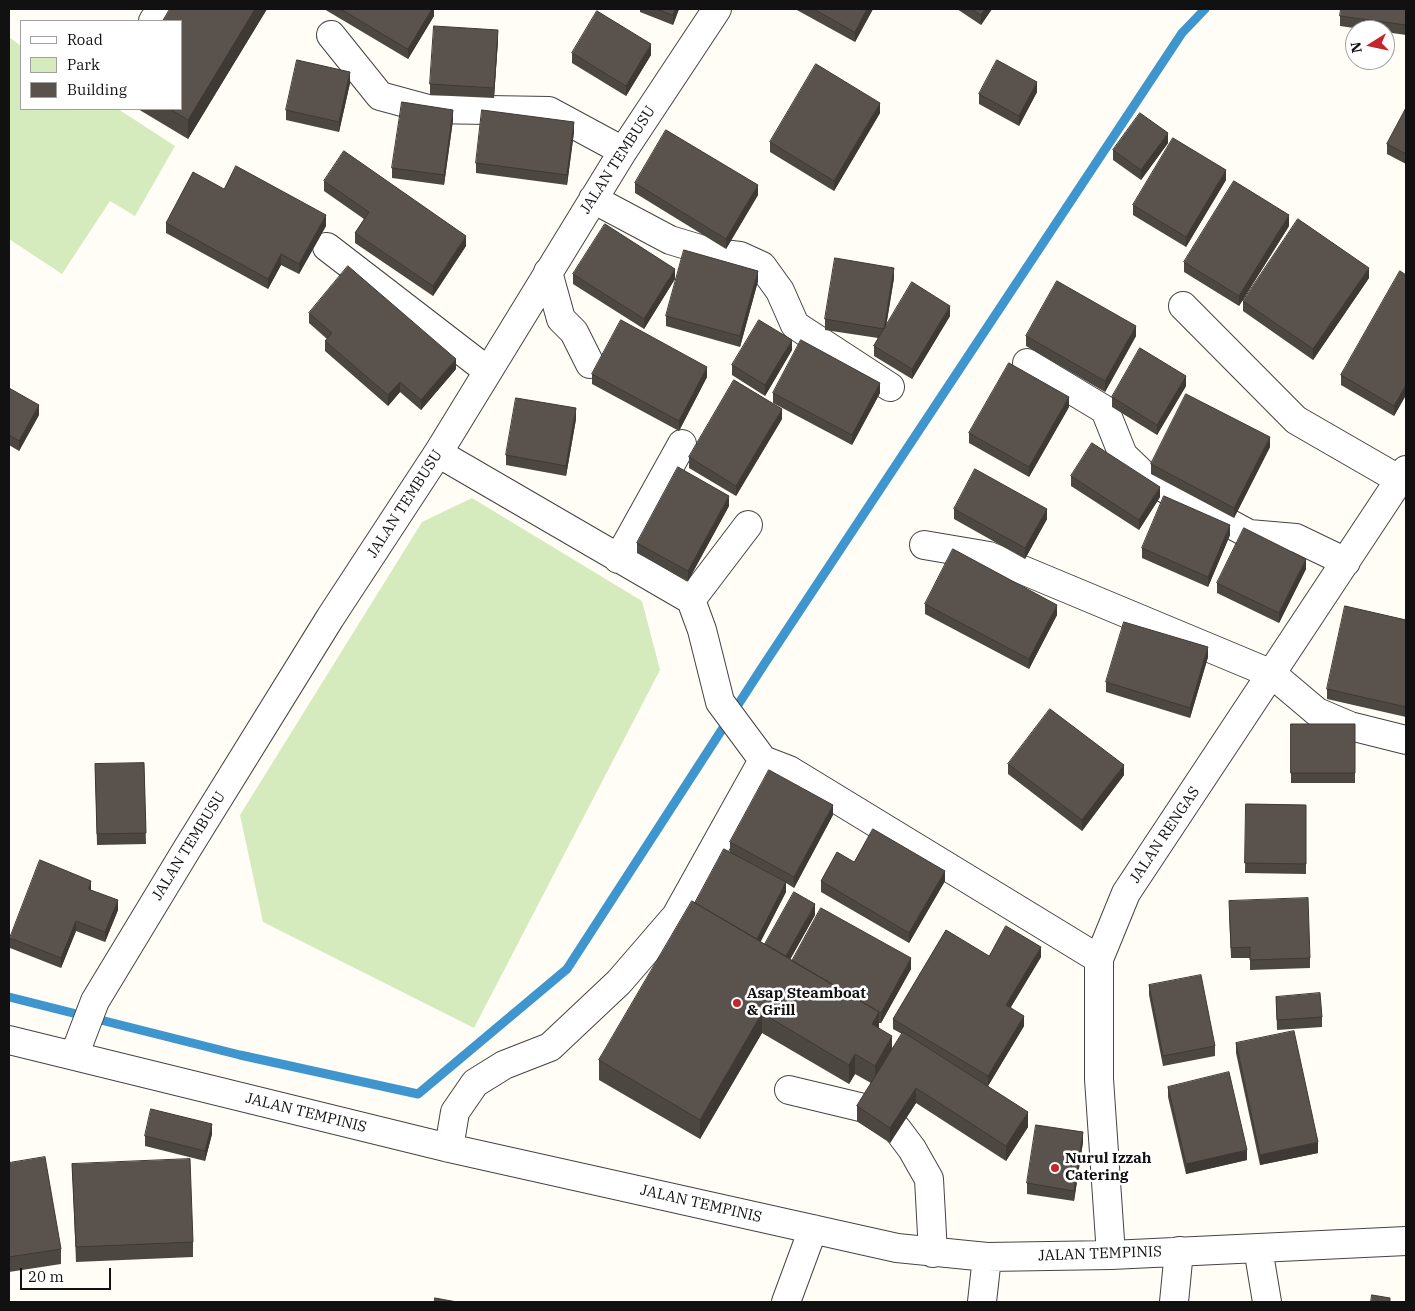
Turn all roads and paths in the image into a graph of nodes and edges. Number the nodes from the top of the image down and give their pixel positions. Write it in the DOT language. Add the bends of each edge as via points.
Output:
graph roads {
  1 [pos="161,9"];
  2 [pos="717,9"];
  3 [pos="154,20"];
  4 [pos="331,35"];
  5 [pos="623,151"];
  6 [pos="593,199"];
  7 [pos="327,247"];
  8 [pos="548,272"];
  9 [pos="1183,306"];
  10 [pos="1027,363"];
  11 [pos="590,364"];
  12 [pos="488,371"];
  13 [pos="890,387"];
  14 [pos="682,444"];
  15 [pos="438,453"];
  16 [pos="1403,475"];
  17 [pos="748,525"];
  18 [pos="924,545"];
  19 [pos="618,559"];
  20 [pos="1346,562"];
  21 [pos="690,600"];
  22 [pos="1272,674"];
  23 [pos="1406,740"];
  24 [pos="763,760"];
  25 [pos="1098,959"];
  26 [pos="9,1040"];
  27 [pos="74,1056"];
  28 [pos="789,1090"];
  29 [pos="449,1148"];
  30 [pos="813,1229"];
  31 [pos="1406,1241"];
  32 [pos="1258,1248"];
  33 [pos="1179,1252"];
  34 [pos="933,1253"];
  35 [pos="1111,1255"];
  36 [pos="987,1257"];
  37 [pos="786,1302"];
  38 [pos="982,1302"];
  39 [pos="1174,1302"];
  40 [pos="1267,1302"];
  1 -- 3 [label="street"];
  2 -- 5 [label="street, JALAN TEMBUSU"];
  4 -- 5 [label="street" via="380,96 428,109 549,111"];
  5 -- 6 [label="street, JALAN TEMBUSU"];
  6 -- 8 [label="street, JALAN TEMBUSU"];
  6 -- 13 [label="street" via="670,240 713,253 740,256 762,266 780,291 795,325"];
  7 -- 12 [label="street"];
  8 -- 11 [label="street" via="561,319 574,332"];
  8 -- 12 [label="street, JALAN TEMBUSU"];
  9 -- 16 [label="street" via="1296,420"];
  10 -- 20 [label="street" via="1105,410 1122,455 1149,480 1249,534 1296,538"];
  12 -- 15 [label="street, JALAN TEMBUSU"];
  14 -- 19 [label="street"];
  15 -- 19 [label="street"];
  15 -- 27 [label="street, JALAN TEMBUSU" via="330,618 95,1000"];
  16 -- 20 [label="street, JALAN RENGAS"];
  17 -- 21 [label="street"];
  18 -- 22 [label="street" via="989,556"];
  19 -- 21 [label="street"];
  20 -- 22 [label="street, JALAN RENGAS"];
  21 -- 24 [label="street" via="702,630 720,702"];
  22 -- 23 [label="street" via="1317,712 1350,726"];
  22 -- 25 [label="street, JALAN RENGAS" via="1126,893"];
  24 -- 25 [label="street" via="789,770"];
  24 -- 29 [label="street" via="676,916 619,982 550,1047 504,1065 475,1082 455,1112"];
  25 -- 35 [label="street, JALAN RENGAS" via="1099,1079"];
  26 -- 27 [label="street, JALAN TEMPINIS"];
  27 -- 29 [label="street, JALAN TEMPINIS"];
  28 -- 34 [label="street" via="864,1108 897,1129 930,1179"];
  29 -- 30 [label="street, JALAN TEMPINIS"];
  30 -- 34 [label="street, JALAN TEMPINIS"];
  30 -- 37 [label="street"];
  31 -- 32 [label="street, JALAN TEMPINIS"];
  32 -- 33 [label="street, JALAN TEMPINIS"];
  32 -- 40 [label="street"];
  33 -- 35 [label="street, JALAN TEMPINIS"];
  33 -- 39 [label="street"];
  34 -- 36 [label="street, JALAN TEMPINIS"];
  35 -- 36 [label="street, JALAN TEMPINIS"];
  36 -- 38 [label="street"];
}
